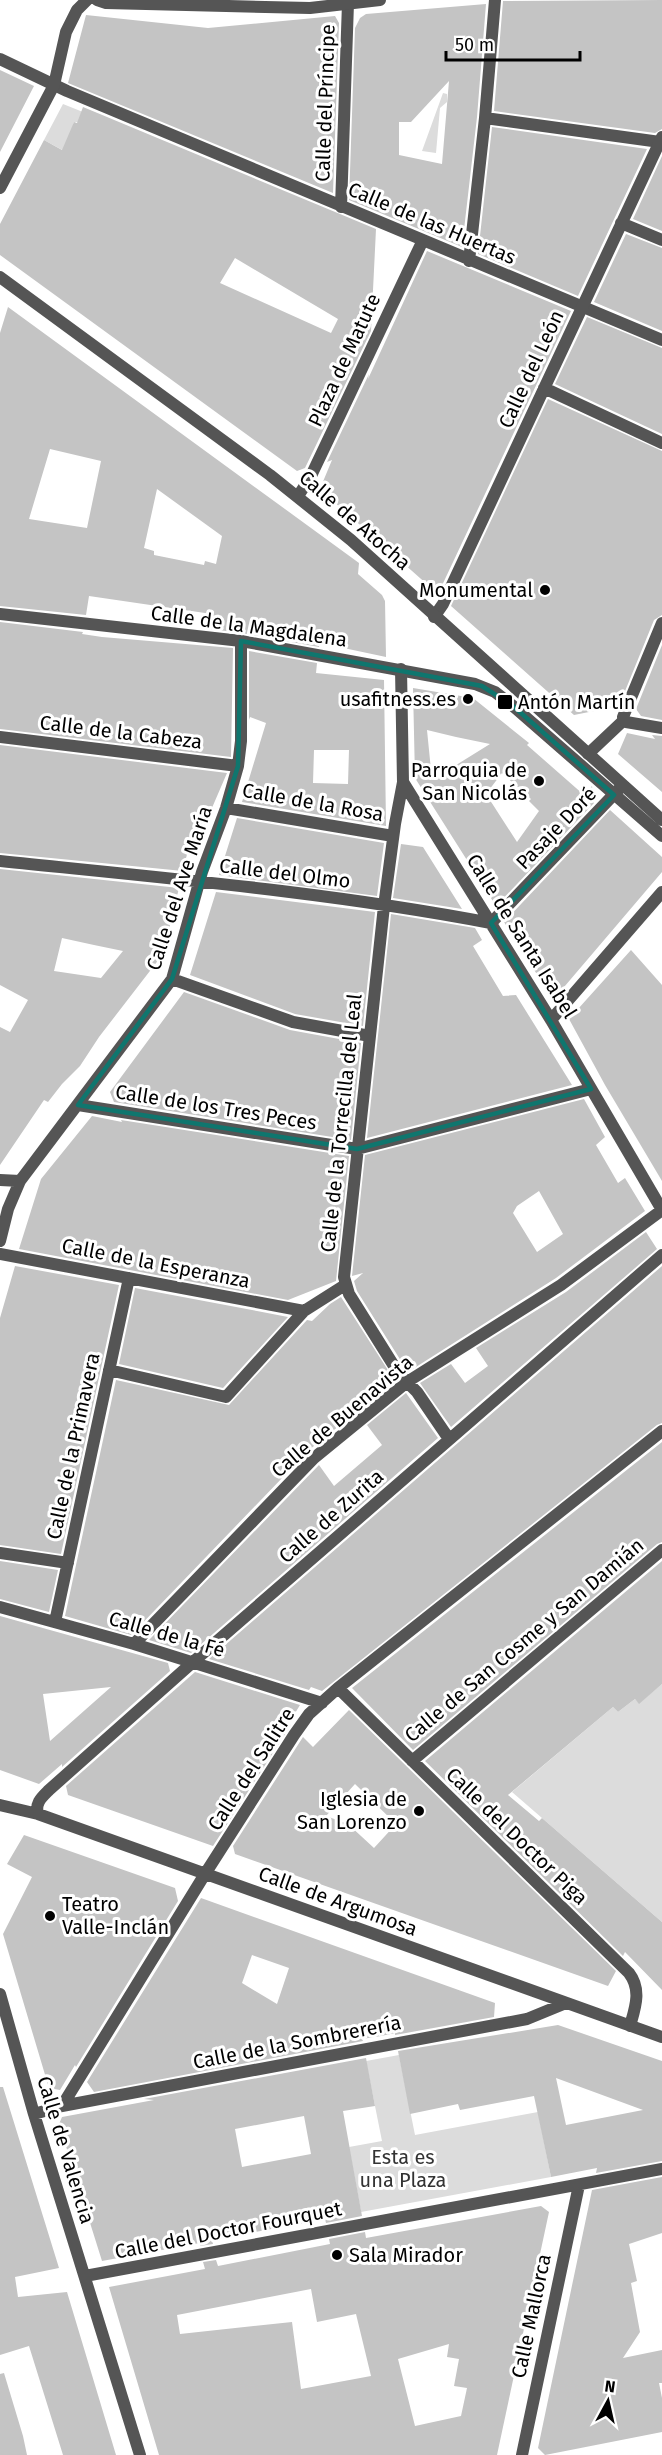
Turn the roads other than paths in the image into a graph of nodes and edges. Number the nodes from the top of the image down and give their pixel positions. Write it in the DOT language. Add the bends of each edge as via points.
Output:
graph roads {
  1 [pos="87,0"];
  2 [pos="97,0"];
  3 [pos="380,0"];
  4 [pos="495,0"];
  5 [pos="348,1"];
  6 [pos="0,59"];
  7 [pos="54,86"];
  8 [pos="485,118"];
  9 [pos="661,140"];
  10 [pos="0,188"];
  11 [pos="341,207"];
  12 [pos="621,223"];
  13 [pos="423,240"];
  14 [pos="662,240"];
  15 [pos="469,261"];
  16 [pos="0,280"];
  17 [pos="582,307"];
  18 [pos="662,340"];
  19 [pos="544,388"];
  20 [pos="662,443"];
  21 [pos="298,496"];
  22 [pos="0,614"];
  23 [pos="434,616"];
  24 [pos="662,623"];
  25 [pos="241,641"];
  26 [pos="401,669"];
  27 [pos="625,721"];
  28 [pos="662,728"];
  29 [pos="0,737"];
  30 [pos="588,754"];
  31 [pos="238,766"];
  32 [pos="403,782"];
  33 [pos="623,785"];
  34 [pos="614,795"];
  35 [pos="226,808"];
  36 [pos="662,820"];
  37 [pos="393,836"];
  38 [pos="662,836"];
  39 [pos="0,861"];
  40 [pos="200,882"];
  41 [pos="662,892"];
  42 [pos="384,906"];
  43 [pos="492,923"];
  44 [pos="172,979"];
  45 [pos="551,1020"];
  46 [pos="370,1036"];
  47 [pos="591,1089"];
  48 [pos="78,1105"];
  49 [pos="357,1149"];
  50 [pos="0,1180"];
  51 [pos="20,1180"];
  52 [pos="662,1210"];
  53 [pos="0,1241"];
  54 [pos="0,1254"];
  55 [pos="662,1255"];
  56 [pos="129,1278"];
  57 [pos="345,1285"];
  58 [pos="304,1311"];
  59 [pos="109,1370"];
  60 [pos="407,1382"];
  61 [pos="662,1431"];
  62 [pos="449,1439"];
  63 [pos="662,1550"];
  64 [pos="0,1553"];
  65 [pos="68,1563"];
  66 [pos="0,1607"];
  67 [pos="55,1622"];
  68 [pos="134,1644"];
  69 [pos="193,1662"];
  70 [pos="338,1688"];
  71 [pos="322,1703"];
  72 [pos="412,1761"];
  73 [pos="0,1805"];
  74 [pos="38,1814"];
  75 [pos="205,1874"];
  76 [pos="0,1994"];
  77 [pos="566,2003"];
  78 [pos="630,2026"];
  79 [pos="662,2037"];
  80 [pos="62,2106"];
  81 [pos="34,2114"];
  82 [pos="662,2169"];
  83 [pos="579,2185"];
  84 [pos="85,2276"];
  85 [pos="140,2455"];
  86 [pos="522,2455"];
  1 -- 7 [label="street" via="66,32"];
  2 -- 5 [label="street" via="118,4 310,8"];
  3 -- 5 [label="street"];
  4 -- 8 [label="street"];
  5 -- 11 [label="street, Calle del Príncipe"];
  6 -- 7 [label="street, Calle de las Huertas"];
  7 -- 10 [label="street"];
  7 -- 11 [label="street, Calle de las Huertas"];
  8 -- 9 [label="street"];
  8 -- 15 [label="street"];
  9 -- 12 [label="street, Calle del León"];
  11 -- 13 [label="street, Calle de las Huertas"];
  12 -- 14 [label="street"];
  12 -- 17 [label="street, Calle del León"];
  13 -- 15 [label="street, Calle de las Huertas"];
  13 -- 21 [label="street, Plaza de Matute"];
  15 -- 17 [label="street, Calle de las Huertas"];
  16 -- 21 [label="street, Calle de Atocha"];
  17 -- 18 [label="street, Calle de las Huertas"];
  17 -- 19 [label="street, Calle del León"];
  19 -- 20 [label="street"];
  19 -- 23 [label="street, Calle del León" via="444,604"];
  21 -- 23 [label="street, Calle de Atocha"];
  22 -- 25 [label="street, Calle de la Magdalena"];
  23 -- 30 [label="street, Calle de Atocha"];
  24 -- 27 [label="street" via="623,717"];
  25 -- 26 [label="street, Calle de la Magdalena"];
  25 -- 31 [label="street, Calle del Ave María"];
  26 -- 32 [label="street"];
  26 -- 34 [label="street, Calle de la Magdalena" via="467,681 489,690 513,706"];
  27 -- 28 [label="street"];
  27 -- 30 [label="street"];
  29 -- 31 [label="street, Calle de la Cabeza"];
  30 -- 33 [label="street, Calle de Atocha"];
  31 -- 35 [label="street, Calle del Ave María"];
  32 -- 37 [label="street, Calle de la Torrecilla del Leal"];
  32 -- 43 [label="street, Calle de Santa Isabel"];
  33 -- 34 [label="street, Pasaje Doré"];
  33 -- 36 [label="street, Calle de Atocha"];
  34 -- 38 [label="street"];
  34 -- 43 [label="street, Pasaje Doré"];
  35 -- 37 [label="street, Calle de la Rosa"];
  35 -- 40 [label="street, Calle del Ave María"];
  37 -- 42 [label="street, Calle de la Torrecilla del Leal"];
  39 -- 40 [label="street, Calle del Olmo"];
  40 -- 42 [label="street, Calle del Olmo"];
  40 -- 44 [label="street, Calle del Ave María"];
  41 -- 45 [label="street"];
  42 -- 43 [label="street, Calle del Olmo"];
  42 -- 46 [label="street, Calle de la Torrecilla del Leal"];
  43 -- 45 [label="street, Calle de Santa Isabel"];
  44 -- 46 [label="street" via="293,1022"];
  44 -- 48 [label="street, Calle del Ave María"];
  45 -- 47 [label="street, Calle de Santa Isabel"];
  46 -- 49 [label="street, Calle de la Torrecilla del Leal"];
  47 -- 49 [label="street, Calle de los Tres Peces"];
  47 -- 52 [label="street, Calle de Santa Isabel"];
  48 -- 49 [label="street, Calle de los Tres Peces"];
  48 -- 51 [label="street, Calle del Ave María"];
  49 -- 57 [label="street, Calle de la Torrecilla del Leal"];
  50 -- 51 [label="street"];
  51 -- 53 [label="street, Calle del Ave María"];
  52 -- 60 [label="street, Calle de Buenavista" via="561,1285"];
  54 -- 56 [label="street, Calle de la Esperanza"];
  55 -- 62 [label="street, Calle de Zurita"];
  56 -- 58 [label="street, Calle de la Esperanza"];
  56 -- 59 [label="street, Calle de la Primavera"];
  57 -- 58 [label="street"];
  57 -- 60 [label="street"];
  58 -- 59 [label="street" via="226,1397"];
  59 -- 65 [label="street, Calle de la Primavera"];
  60 -- 62 [label="street"];
  60 -- 68 [label="street, Calle de Buenavista" via="314,1458"];
  61 -- 70 [label="street, Calle del Salitre"];
  62 -- 69 [label="street, Calle de Zurita"];
  63 -- 72 [label="street, Calle de San Cosme y San Damián"];
  64 -- 65 [label="street"];
  65 -- 67 [label="street, Calle de la Primavera"];
  66 -- 67 [label="street, Calle de la Fé"];
  67 -- 68 [label="street, Calle de la Fé"];
  68 -- 69 [label="street, Calle de la Fé"];
  69 -- 71 [label="street, Calle de la Fé"];
  69 -- 74 [label="street, Calle de Zurita" via="49,1790 39,1800"];
  70 -- 71 [label="street, Calle del Salitre"];
  70 -- 72 [label="street, Calle del Doctor Piga"];
  71 -- 75 [label="street, Calle del Salitre" via="294,1735"];
  72 -- 78 [label="street, Calle del Doctor Piga" via="630,1972 637,1990"];
  73 -- 74 [label="street, Calle de Argumosa"];
  74 -- 75 [label="street, Calle de Argumosa"];
  75 -- 77 [label="street, Calle de Argumosa"];
  75 -- 80 [label="street, Calle del Salitre"];
  76 -- 81 [label="street, Calle de Valencia"];
  77 -- 78 [label="street, Calle de Argumosa"];
  77 -- 80 [label="street, Calle de la Sombrerería" via="527,2019"];
  78 -- 79 [label="street, Calle de Argumosa"];
  80 -- 81 [label="street, Calle de la Sombrerería"];
  81 -- 84 [label="street, Calle de Valencia"];
  82 -- 83 [label="street, Calle del Doctor Fourquet"];
  83 -- 84 [label="street, Calle del Doctor Fourquet"];
  83 -- 86 [label="street, Calle Mallorca"];
  84 -- 85 [label="street, Calle de Valencia"];
}
